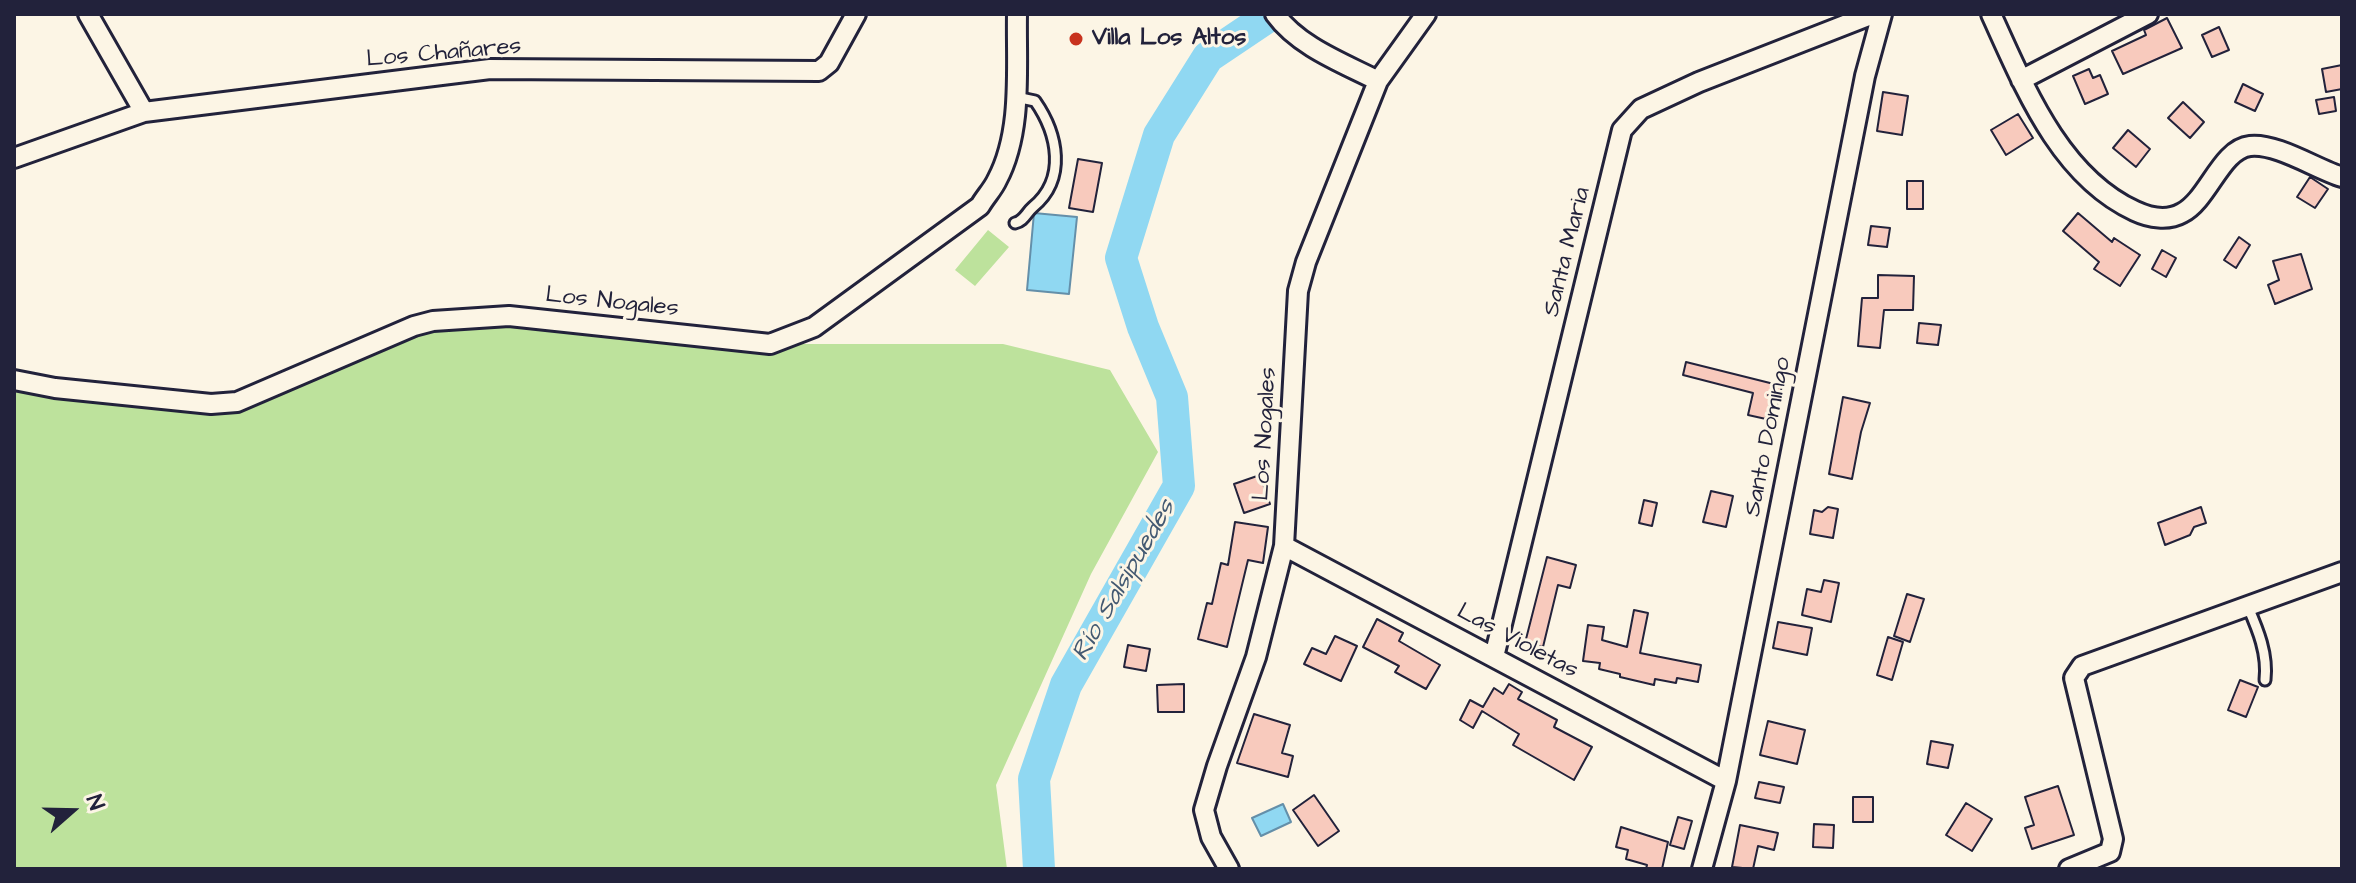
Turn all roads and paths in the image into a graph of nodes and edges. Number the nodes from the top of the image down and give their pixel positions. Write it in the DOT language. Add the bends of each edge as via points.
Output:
graph roads {
  1 [pos="88,14"];
  2 [pos="856,14"];
  3 [pos="1017,14"];
  4 [pos="1426,14"];
  5 [pos="1873,14"];
  6 [pos="1882,14"];
  7 [pos="1991,14"];
  8 [pos="2148,14"];
  9 [pos="1279,20"];
  10 [pos="2021,80"];
  11 [pos="1378,81"];
  12 [pos="1016,97"];
  13 [pos="144,112"];
  14 [pos="14,158"];
  15 [pos="2342,177"];
  16 [pos="1015,223"];
  17 [pos="14,380"];
  18 [pos="1284,546"];
  19 [pos="2342,572"];
  20 [pos="2248,607"];
  21 [pos="1494,657"];
  22 [pos="2265,680"];
  23 [pos="1726,781"];
  24 [pos="1229,869"];
  25 [pos="1702,869"];
  26 [pos="2069,869"];
  1 -- 13 [label="street"];
  2 -- 13 [label="street, Los Chañares" via="829,63 819,71 490,69"];
  3 -- 12 [label="street, Los Nogales"];
  4 -- 11 [label="street, Los Nogales"];
  5 -- 21 [label="street, Santa Maria" via="1699,82 1641,109 1622,130"];
  6 -- 23 [label="street, Santo Domingo" via="1865,76"];
  7 -- 10 [label="street"];
  8 -- 10 [label="street"];
  9 -- 11 [label="street" via="1313,47"];
  10 -- 15 [label="street" via="2070,161 2112,200 2145,216 2163,218 2192,206 2235,151 2249,146 2268,147"];
  11 -- 18 [label="street, Los Nogales" via="1298,291"];
  12 -- 16 [label="lane" via="1035,101 1046,117 1057,167 1041,201"];
  12 -- 17 [label="street, Los Nogales" via="1011,144 997,181 980,206 814,327 770,344 509,316 414,326 237,402 211,404"];
  13 -- 14 [label="street, Los Chañares"];
  18 -- 21 [label="street, Las Violetas"];
  18 -- 24 [label="street, Los Nogales" via="1256,657 1204,810 1211,837"];
  19 -- 20 [label="street"];
  20 -- 22 [label="lane" via="2259,631"];
  20 -- 26 [label="street" via="2082,666 2074,678 2113,839 2110,852"];
  21 -- 23 [label="street, Las Violetas"];
  23 -- 25 [label="street, Santo Domingo"];
}
